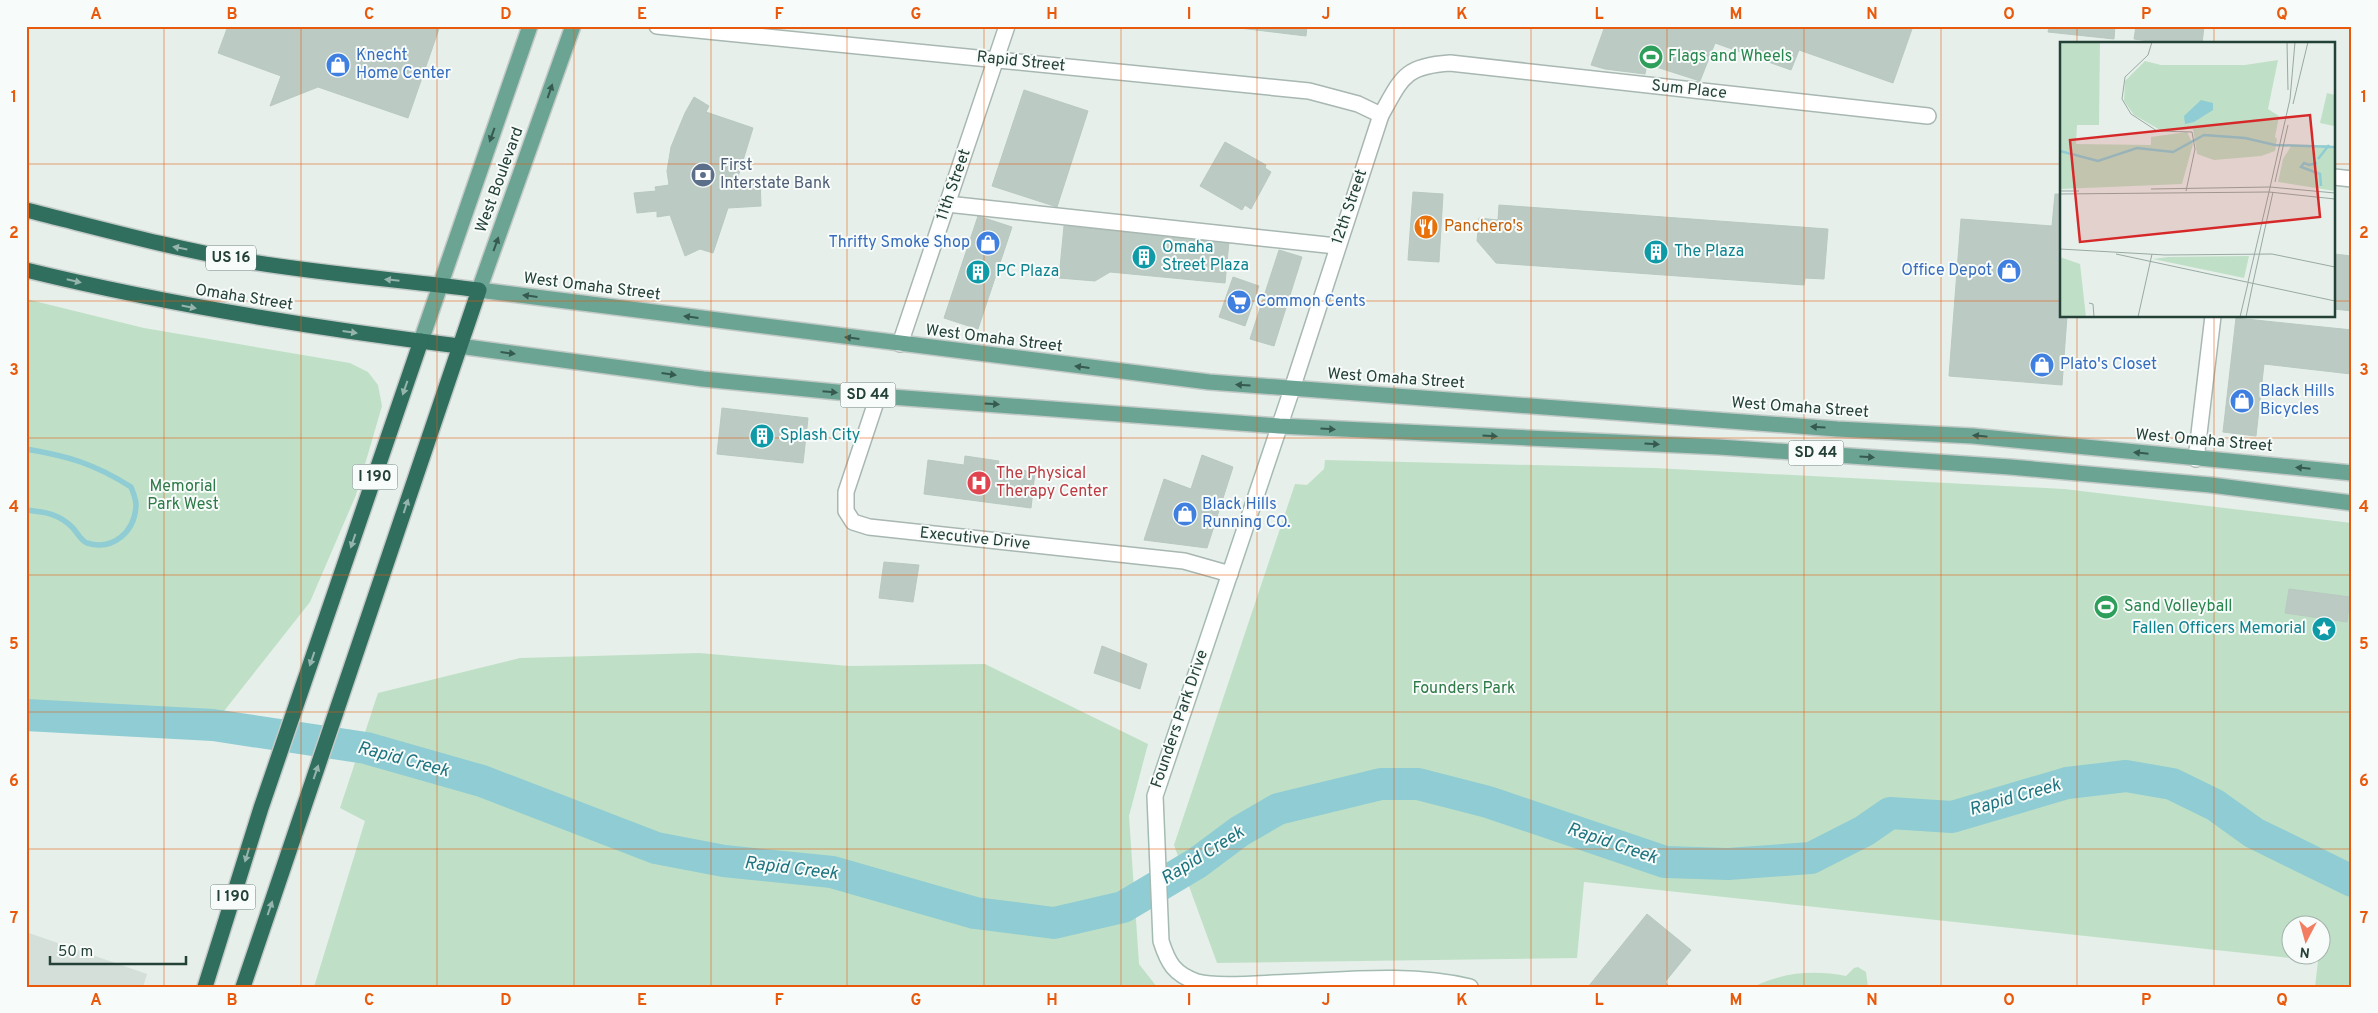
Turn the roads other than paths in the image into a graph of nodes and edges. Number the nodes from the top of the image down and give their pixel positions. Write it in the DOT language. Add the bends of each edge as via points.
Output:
graph roads {
  1 [pos="530,26"];
  2 [pos="573,26"];
  3 [pos="657,26"];
  4 [pos="1007,26"];
  5 [pos="996,60"];
  6 [pos="1450,63"];
  7 [pos="1381,115"];
  8 [pos="1928,116"];
  9 [pos="2336,177"];
  10 [pos="2352,179"];
  11 [pos="947,204"];
  12 [pos="26,210"];
  13 [pos="1336,246"];
  14 [pos="26,270"];
  15 [pos="440,285"];
  16 [pos="479,290"];
  17 [pos="2213,318"];
  18 [pos="421,341"];
  19 [pos="900,344"];
  20 [pos="459,346"];
  21 [pos="1292,389"];
  22 [pos="878,396"];
  23 [pos="1279,426"];
  24 [pos="2196,458"];
  25 [pos="2352,473"];
  26 [pos="2352,503"];
  27 [pos="1230,574"];
  28 [pos="260,936"];
  29 [pos="205,987"];
  30 [pos="243,987"];
  31 [pos="249,987"];
  32 [pos="1470,987"];
  1 -- 15 [label="main road, West Boulevard, one-way"];
  16 -- 2 [label="main road, West Boulevard, one-way"];
  3 -- 5 [label="street, Rapid Street"];
  4 -- 5 [label="street, 11th Street"];
  5 -- 7 [label="street, Rapid Street" via="1309,91 1358,104"];
  5 -- 11 [label="street, 11th Street"];
  6 -- 7 [label="street, 12th Street" via="1428,64 1410,72 1398,85"];
  6 -- 8 [label="street, Sum Place"];
  7 -- 13 [label="street, 12th Street"];
  9 -- 10 [label="street"];
  11 -- 13 [label="street"];
  11 -- 19 [label="street, 11th Street"];
  15 -- 12 [label="highway, US 16, one-way" via="244,261 164,245"];
  13 -- 21 [label="street, 12th Street"];
  14 -- 18 [label="highway, Omaha Street, one-way" via="190,307"];
  15 -- 16 [label="highway, West Omaha Street / SD 44"];
  15 -- 18 [label="main road, West Boulevard"];
  19 -- 16 [label="main road, West Omaha Street / SD 44, one-way"];
  16 -- 20 [label="highway, West Boulevard"];
  17 -- 24 [label="street"];
  18 -- 20 [label="highway, Omaha Street / SD 44"];
  18 -- 29 [label="highway, I 190, one-way" via="261,808"];
  21 -- 19 [label="main road, West Omaha Street / SD 44, one-way" via="1209,382"];
  20 -- 22 [label="main road, SD 44, one-way" via="703,379"];
  28 -- 20 [label="highway, I 190, one-way"];
  21 -- 23 [label="street, Founders Park Drive"];
  24 -- 21 [label="main road, West Omaha Street / SD 44, one-way" via="1973,436"];
  22 -- 23 [label="main road, SD 44, one-way"];
  22 -- 27 [label="street, Executive Drive" via="846,492 846,511 853,522 869,527 1184,561"];
  23 -- 26 [label="main road, SD 44, one-way" via="1719,447 2010,467 2211,485"];
  23 -- 27 [label="street, Founders Park Drive"];
  25 -- 24 [label="main road, West Omaha Street / SD 44, one-way"];
  27 -- 32 [label="street, Founders Park Drive" via="1155,796 1162,941 1168,962 1181,975 1198,982 1252,984 1406,979 1452,982"];
  28 -- 30 [label="highway, I 190"];
  28 -- 31 [label="highway"];
}
